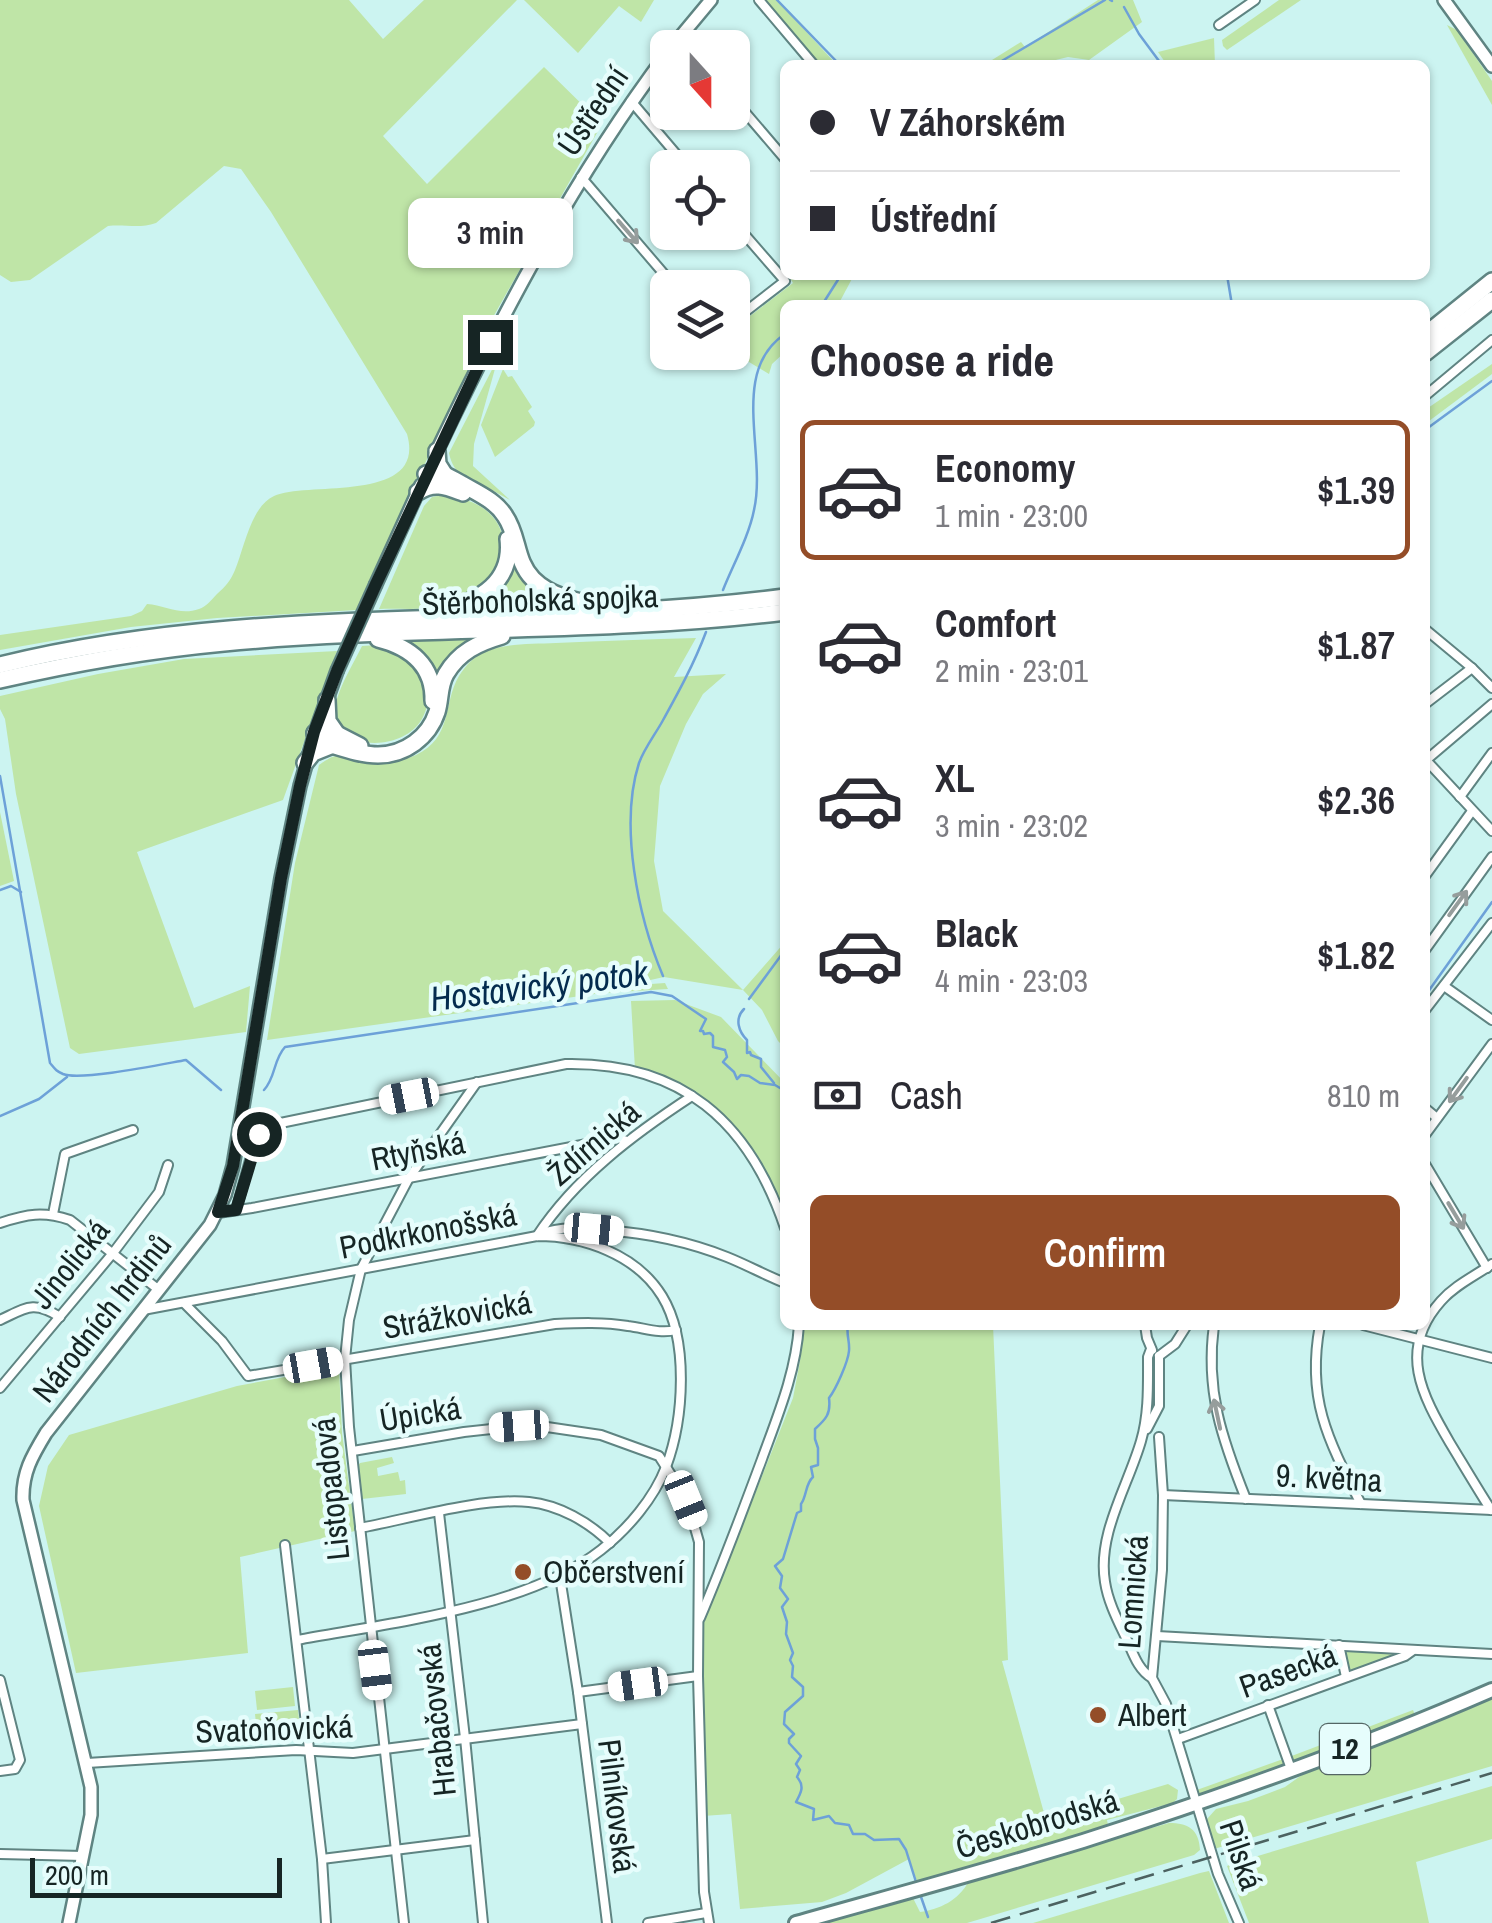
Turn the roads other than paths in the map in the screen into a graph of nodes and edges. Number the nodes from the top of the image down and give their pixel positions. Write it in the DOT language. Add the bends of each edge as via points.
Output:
graph roads {
  1 [pos="711,0"];
  2 [pos="758,0"];
  3 [pos="1255,0"];
  4 [pos="1444,0"];
  5 [pos="1220,24"];
  6 [pos="688,30"];
  7 [pos="810,60"];
  8 [pos="1492,66"];
  9 [pos="650,78"];
  10 [pos="631,101"];
  11 [pos="750,118"];
  12 [pos="673,150"];
  13 [pos="780,153"];
  14 [pos="580,177"];
  15 [pos="750,241"];
  16 [pos="660,270"];
  17 [pos="780,276"];
  18 [pos="783,280"];
  19 [pos="1492,281"];
  20 [pos="1492,300"];
  21 [pos="750,308"];
  22 [pos="1430,331"];
  23 [pos="1492,340"];
  24 [pos="1430,349"];
  25 [pos="1430,392"];
  26 [pos="437,451"];
  27 [pos="437,478"];
  28 [pos="418,492"];
  29 [pos="780,597"];
  30 [pos="630,610"];
  31 [pos="780,613"];
  32 [pos="411,618"];
  33 [pos="540,628"];
  34 [pos="1430,633"];
  35 [pos="339,635"];
  36 [pos="0,665"];
  37 [pos="1472,668"];
  38 [pos="0,680"];
  39 [pos="1492,688"];
  40 [pos="327,700"];
  41 [pos="1430,700"];
  42 [pos="1490,710"];
  43 [pos="314,732"];
  44 [pos="335,740"];
  45 [pos="1492,754"];
  46 [pos="1430,757"];
  47 [pos="305,763"];
  48 [pos="1430,766"];
  49 [pos="1460,797"];
  50 [pos="1472,811"];
  51 [pos="1492,831"];
  52 [pos="1492,857"];
  53 [pos="1430,869"];
  54 [pos="1492,923"];
  55 [pos="1430,943"];
  56 [pos="1444,986"];
  57 [pos="1430,1004"];
  58 [pos="1492,1020"];
  59 [pos="1492,1044"];
  60 [pos="477,1082"];
  61 [pos="692,1096"];
  62 [pos="1430,1112"];
  63 [pos="1438,1118"];
  64 [pos="1430,1128"];
  65 [pos="133,1130"];
  66 [pos="627,1141"];
  67 [pos="168,1165"];
  68 [pos="409,1178"];
  69 [pos="1430,1182"];
  70 [pos="236,1210"];
  71 [pos="218,1212"];
  72 [pos="53,1214"];
  73 [pos="780,1216"];
  74 [pos="0,1223"];
  75 [pos="537,1236"];
  76 [pos="114,1253"];
  77 [pos="1490,1266"];
  78 [pos="361,1269"];
  79 [pos="780,1281"];
  80 [pos="158,1290"];
  81 [pos="184,1303"];
  82 [pos="143,1310"];
  83 [pos="60,1317"];
  84 [pos="1430,1317"];
  85 [pos="0,1320"];
  86 [pos="676,1330"];
  87 [pos="798,1330"];
  88 [pos="1147,1330"];
  89 [pos="1184,1330"];
  90 [pos="1214,1330"];
  91 [pos="1319,1330"];
  92 [pos="1383,1330"];
  93 [pos="1423,1330"];
  94 [pos="1419,1339"];
  95 [pos="1155,1353"];
  96 [pos="1492,1358"];
  97 [pos="345,1359"];
  98 [pos="0,1388"];
  99 [pos="1158,1436"];
  100 [pos="352,1450"];
  101 [pos="666,1467"];
  102 [pos="1163,1495"];
  103 [pos="1246,1498"];
  104 [pos="1361,1504"];
  105 [pos="1491,1510"];
  106 [pos="438,1513"];
  107 [pos="360,1528"];
  108 [pos="610,1543"];
  109 [pos="285,1545"];
  110 [pos="560,1577"];
  111 [pos="451,1610"];
  112 [pos="698,1623"];
  113 [pos="370,1626"];
  114 [pos="1157,1636"];
  115 [pos="297,1640"];
  116 [pos="1339,1646"];
  117 [pos="1414,1650"];
  118 [pos="1492,1654"];
  119 [pos="698,1676"];
  120 [pos="1346,1676"];
  121 [pos="1152,1678"];
  122 [pos="0,1680"];
  123 [pos="1492,1690"];
  124 [pos="578,1692"];
  125 [pos="1282,1700"];
  126 [pos="1268,1705"];
  127 [pos="1286,1710"];
  128 [pos="582,1724"];
  129 [pos="465,1738"];
  130 [pos="1178,1738"];
  131 [pos="384,1749"];
  132 [pos="310,1750"];
  133 [pos="87,1763"];
  134 [pos="1289,1763"];
  135 [pos="0,1770"];
  136 [pos="1197,1803"];
  137 [pos="475,1840"];
  138 [pos="396,1850"];
  139 [pos="0,1854"];
  140 [pos="83,1856"];
  141 [pos="322,1859"];
  142 [pos="708,1918"];
  143 [pos="69,1923"];
  144 [pos="326,1923"];
  145 [pos="404,1923"];
  146 [pos="483,1923"];
  147 [pos="607,1923"];
  148 [pos="648,1923"];
  149 [pos="796,1923"];
  150 [pos="1239,1923"];
  1 -- 6 [label="street, Ústřední"];
  2 -- 7 [label="street"];
  3 -- 5 [label="street"];
  4 -- 8 [label="street"];
  9 -- 10 [label="street, Ústřední"];
  10 -- 12 [label="street"];
  10 -- 14 [label="street, Ústřední"];
  11 -- 13 [label="street"];
  14 -- 16 [label="street, one-way"];
  14 -- 26 [label="street, Ústřední"];
  15 -- 17 [label="street"];
  18 -- 21 [label="street"];
  19 -- 22 [label="highway"];
  20 -- 24 [label="highway"];
  23 -- 25 [label="street"];
  26 -- 27 [label="highway"];
  27 -- 28 [label="highway"];
  27 -- 30 [label="highway" via="486,497 502,511 522,564 543,588 577,602"];
  27 -- 32 [label="highway" via="494,511 507,535 508,562 478,598"];
  28 -- 40 [label="street, bridge"];
  29 -- 30 [label="highway, Štěrboholská spojka"];
  30 -- 32 [label="highway, Štěrboholská spojka"];
  31 -- 33 [label="highway, Štěrboholská spojka"];
  32 -- 36 [label="highway, Štěrboholská spojka" via="190,632"];
  33 -- 35 [label="highway, Štěrboholská spojka"];
  33 -- 44 [label="highway" via="462,654 444,679 431,724 412,745 377,754"];
  34 -- 37 [label="street"];
  35 -- 38 [label="highway, Štěrboholská spojka" via="161,650"];
  35 -- 44 [label="highway" via="407,649 426,668 433,697 424,724 398,745 368,748"];
  37 -- 39 [label="street"];
  37 -- 41 [label="street"];
  40 -- 43 [label="street"];
  40 -- 44 [label="highway"];
  42 -- 46 [label="street"];
  43 -- 44 [label="highway" via="324,728"];
  43 -- 47 [label="street"];
  44 -- 47 [label="highway"];
  45 -- 49 [label="street"];
  47 -- 71 [label="street, Národních hrdinů" via="233,1166"];
  48 -- 49 [label="street"];
  49 -- 50 [label="street"];
  50 -- 51 [label="street"];
  50 -- 53 [label="street"];
  55 -- 52 [label="street, one-way"];
  54 -- 56 [label="street"];
  56 -- 57 [label="street"];
  56 -- 58 [label="street"];
  59 -- 63 [label="street, one-way"];
  60 -- 61 [label="street" via="566,1064 609,1065 656,1076"];
  60 -- 68 [label="street, Listopadová"];
  60 -- 70 [label="street" via="266,1126"];
  61 -- 66 [label="street, Ždírnická"];
  61 -- 73 [label="street" via="730,1126"];
  62 -- 63 [label="street"];
  63 -- 64 [label="street"];
  65 -- 72 [label="street" via="65,1154"];
  66 -- 68 [label="street, Rtyňská"];
  66 -- 75 [label="street, Ždírnická"];
  67 -- 76 [label="street, Jinolická" via="159,1192"];
  68 -- 70 [label="street, Rtyňská"];
  68 -- 78 [label="street, Listopadová"];
  69 -- 77 [label="street, one-way"];
  70 -- 71 [label="street, Rtyňská"];
  71 -- 80 [label="street, Národních hrdinů"];
  72 -- 74 [label="street"];
  72 -- 76 [label="street"];
  75 -- 78 [label="street, Podkrkonošská"];
  75 -- 79 [label="street" via="553,1229 642,1233 726,1256"];
  75 -- 86 [label="street, Podkrkonošská" via="588,1242 628,1262 659,1291"];
  76 -- 80 [label="street"];
  76 -- 83 [label="street, Jinolická"];
  77 -- 84 [label="street" via="1458,1286"];
  78 -- 81 [label="street, Podkrkonošská"];
  78 -- 97 [label="street, Listopadová"];
  80 -- 82 [label="street, Národních hrdinů"];
  81 -- 82 [label="street, Podkrkonošská"];
  81 -- 97 [label="street, Strážkovická" via="248,1376"];
  82 -- 133 [label="street, Národních hrdinů" via="46,1433 23,1479"];
  83 -- 85 [label="street" via="30,1306"];
  83 -- 98 [label="street, Jinolická"];
  86 -- 97 [label="street, Strážkovická" via="554,1324"];
  86 -- 101 [label="street, Podkrkonošská" via="680,1396"];
  87 -- 112 [label="street" via="787,1389"];
  88 -- 95 [label="street"];
  89 -- 95 [label="street" via="1175,1344"];
  103 -- 90 [label="street, one-way" via="1216,1413"];
  91 -- 104 [label="street" via="1317,1400"];
  92 -- 94 [label="street"];
  93 -- 94 [label="street"];
  94 -- 96 [label="street"];
  94 -- 105 [label="street" via="1416,1364 1428,1406"];
  95 -- 121 [label="street" via="1159,1406 1108,1537 1104,1567 1118,1621"];
  97 -- 100 [label="street, Listopadová"];
  99 -- 102 [label="street, Lomnická"];
  100 -- 101 [label="street, Úpická" via="492,1428 547,1427 623,1442 659,1456"];
  100 -- 107 [label="street, Listopadová"];
  101 -- 108 [label="street, Podkrkonošská" via="648,1500"];
  101 -- 112 [label="street" via="695,1520"];
  102 -- 103 [label="street, 9. května"];
  102 -- 114 [label="street, Lomnická"];
  103 -- 104 [label="street, 9. května"];
  104 -- 105 [label="street, 9. května"];
  106 -- 107 [label="street"];
  106 -- 108 [label="street" via="528,1502 560,1509"];
  106 -- 111 [label="street, Hrabačovská"];
  107 -- 113 [label="street, Listopadová"];
  108 -- 110 [label="street, Podkrkonošská"];
  109 -- 115 [label="street"];
  110 -- 111 [label="street, Podkrkonošská"];
  110 -- 124 [label="street, Pilníkovská"];
  111 -- 113 [label="street, Podkrkonošská"];
  111 -- 129 [label="street, Hrabačovská"];
  112 -- 119 [label="street"];
  113 -- 115 [label="street, Podkrkonošská"];
  113 -- 131 [label="street, Listopadová"];
  114 -- 116 [label="street"];
  114 -- 121 [label="street, Lomnická"];
  115 -- 132 [label="street"];
  116 -- 117 [label="street"];
  116 -- 120 [label="street"];
  117 -- 118 [label="street"];
  117 -- 120 [label="street, Pasecká"];
  119 -- 124 [label="street"];
  119 -- 142 [label="street"];
  120 -- 125 [label="street, Pasecká"];
  121 -- 130 [label="street, Lomnická"];
  122 -- 135 [label="street" via="20,1760 15,1769"];
  123 -- 134 [label="main road, Českobrodská / 12" via="1418,1722"];
  124 -- 128 [label="street, Pilníkovská"];
  125 -- 126 [label="street, Pasecká"];
  125 -- 127 [label="street"];
  126 -- 130 [label="street, Pasecká"];
  126 -- 134 [label="street"];
  128 -- 129 [label="street, Svatoňovická"];
  128 -- 147 [label="street, Pilníkovská"];
  129 -- 131 [label="street, Svatoňovická"];
  129 -- 137 [label="street, Hrabačovská"];
  130 -- 136 [label="street, Lomnická"];
  131 -- 132 [label="street, Svatoňovická"];
  131 -- 138 [label="street, Listopadová"];
  132 -- 133 [label="street, Svatoňovická"];
  132 -- 141 [label="street"];
  133 -- 140 [label="street, Národních hrdinů" via="92,1804"];
  134 -- 136 [label="main road, Českobrodská / 12"];
  136 -- 149 [label="main road, Českobrodská / 12"];
  136 -- 150 [label="street, Pilská"];
  137 -- 138 [label="street"];
  137 -- 146 [label="street, Hrabačovská"];
  138 -- 141 [label="street"];
  138 -- 145 [label="street, Listopadová"];
  139 -- 140 [label="street"];
  140 -- 143 [label="street, Národních hrdinů"];
  141 -- 144 [label="street"];
  142 -- 148 [label="street"];
}
